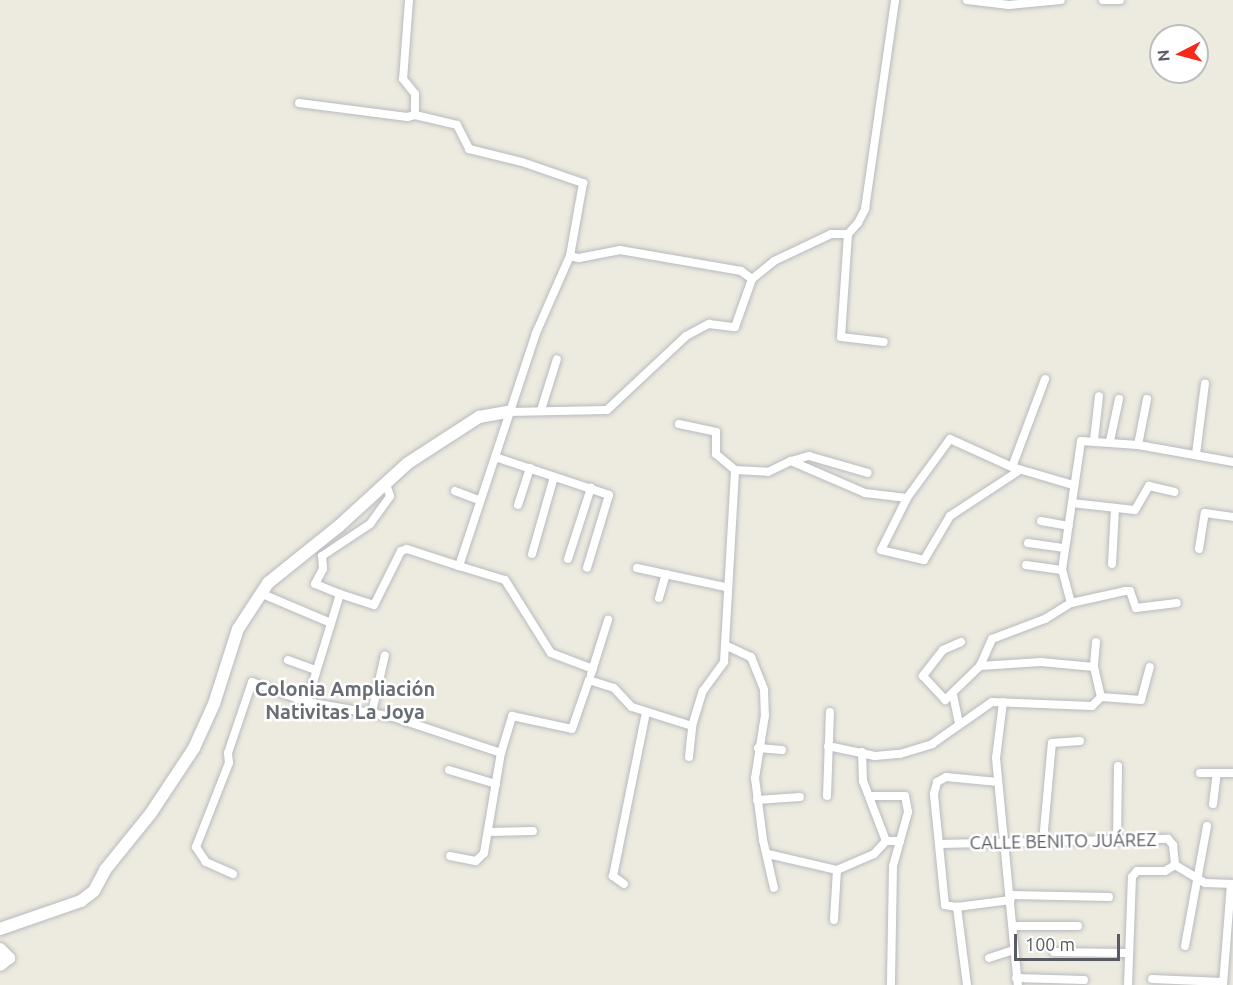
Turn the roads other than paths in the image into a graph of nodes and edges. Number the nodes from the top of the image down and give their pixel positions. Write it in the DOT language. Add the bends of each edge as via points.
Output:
graph roads {
  1 [pos="409,0"];
  2 [pos="895,0"];
  3 [pos="967,0"];
  4 [pos="1061,0"];
  5 [pos="1103,0"];
  6 [pos="1120,0"];
  7 [pos="299,103"];
  8 [pos="415,115"];
  9 [pos="848,234"];
  10 [pos="570,256"];
  11 [pos="752,279"];
  12 [pos="884,342"];
  13 [pos="557,359"];
  14 [pos="1045,379"];
  15 [pos="1205,384"];
  16 [pos="1099,396"];
  17 [pos="1119,399"];
  18 [pos="1147,399"];
  19 [pos="541,410"];
  20 [pos="508,412"];
  21 [pos="679,424"];
  22 [pos="1094,441"];
  23 [pos="1110,441"];
  24 [pos="1138,445"];
  25 [pos="1196,454"];
  26 [pos="495,457"];
  27 [pos="792,461"];
  28 [pos="1233,462"];
  29 [pos="530,468"];
  30 [pos="1016,468"];
  31 [pos="735,470"];
  32 [pos="868,473"];
  33 [pos="555,477"];
  34 [pos="386,484"];
  35 [pos="1073,485"];
  36 [pos="591,488"];
  37 [pos="455,491"];
  38 [pos="1174,492"];
  39 [pos="907,498"];
  40 [pos="479,500"];
  41 [pos="1072,503"];
  42 [pos="518,504"];
  43 [pos="1115,509"];
  44 [pos="1233,517"];
  45 [pos="1041,521"];
  46 [pos="1069,526"];
  47 [pos="1028,543"];
  48 [pos="1065,548"];
  49 [pos="1199,549"];
  50 [pos="532,554"];
  51 [pos="568,559"];
  52 [pos="1112,564"];
  53 [pos="1026,565"];
  54 [pos="459,566"];
  55 [pos="587,568"];
  56 [pos="637,568"];
  57 [pos="1062,570"];
  58 [pos="666,574"];
  59 [pos="726,587"];
  60 [pos="260,594"];
  61 [pos="340,594"];
  62 [pos="659,598"];
  63 [pos="1071,603"];
  64 [pos="1178,603"];
  65 [pos="608,620"];
  66 [pos="331,623"];
  67 [pos="961,642"];
  68 [pos="1096,642"];
  69 [pos="725,645"];
  70 [pos="386,655"];
  71 [pos="288,660"];
  72 [pos="980,666"];
  73 [pos="1150,667"];
  74 [pos="1094,668"];
  75 [pos="593,669"];
  76 [pos="316,670"];
  77 [pos="589,680"];
  78 [pos="953,695"];
  79 [pos="1101,697"];
  80 [pos="307,702"];
  81 [pos="1003,702"];
  82 [pos="372,712"];
  83 [pos="646,712"];
  84 [pos="830,712"];
  85 [pos="959,724"];
  86 [pos="692,726"];
  87 [pos="1080,741"];
  88 [pos="828,746"];
  89 [pos="758,748"];
  90 [pos="782,750"];
  91 [pos="501,753"];
  92 [pos="862,753"];
  93 [pos="689,757"];
  94 [pos="1118,765"];
  95 [pos="450,770"];
  96 [pos="1200,773"];
  97 [pos="1217,773"];
  98 [pos="1233,773"];
  99 [pos="998,782"];
  100 [pos="496,784"];
  101 [pos="800,796"];
  102 [pos="827,796"];
  103 [pos="871,796"];
  104 [pos="757,800"];
  105 [pos="1213,804"];
  106 [pos="1207,826"];
  107 [pos="533,831"];
  108 [pos="488,832"];
  109 [pos="1117,839"];
  110 [pos="886,841"];
  111 [pos="900,841"];
  112 [pos="1043,841"];
  113 [pos="1004,842"];
  114 [pos="940,844"];
  115 [pos="768,854"];
  116 [pos="450,856"];
  117 [pos="1175,864"];
  118 [pos="837,870"];
  119 [pos="233,874"];
  120 [pos="1199,880"];
  121 [pos="624,884"];
  122 [pos="1232,884"];
  123 [pos="774,888"];
  124 [pos="1011,897"];
  125 [pos="1109,897"];
  126 [pos="957,907"];
  127 [pos="834,920"];
  128 [pos="1013,926"];
  129 [pos="1078,926"];
  130 [pos="0,929"];
  131 [pos="1185,946"];
  132 [pos="0,949"];
  133 [pos="1014,950"];
  134 [pos="1054,952"];
  135 [pos="1126,953"];
  136 [pos="989,958"];
  137 [pos="0,964"];
  138 [pos="1084,980"];
  139 [pos="1157,981"];
  140 [pos="1017,982"];
  141 [pos="1223,984"];
  142 [pos="891,985"];
  143 [pos="967,985"];
  144 [pos="1128,985"];
  1 -- 8 [label="street" via="403,79 415,94"];
  2 -- 9 [label="street" via="865,209"];
  3 -- 4 [label="street" via="1009,5"];
  5 -- 6 [label="street"];
  7 -- 8 [label="street"];
  8 -- 10 [label="street" via="457,125 469,149 583,183"];
  9 -- 11 [label="street" via="822,238 774,261"];
  9 -- 12 [label="street" via="841,337"];
  10 -- 11 [label="street" via="579,258 620,250 741,271"];
  10 -- 20 [label="street" via="552,289"];
  11 -- 19 [label="street" via="735,327 709,324 686,336 613,407 597,412"];
  13 -- 19 [label="street"];
  14 -- 30 [label="street"];
  15 -- 25 [label="street"];
  16 -- 22 [label="street"];
  17 -- 23 [label="street"];
  18 -- 24 [label="street"];
  19 -- 20 [label="street"];
  20 -- 26 [label="street"];
  20 -- 34 [label="street" via="487,414 471,421 402,468"];
  21 -- 31 [label="street" via="717,432 716,454"];
  22 -- 23 [label="street"];
  22 -- 35 [label="street" via="1078,445"];
  23 -- 24 [label="street"];
  24 -- 25 [label="street"];
  25 -- 28 [label="street"];
  26 -- 29 [label="street"];
  26 -- 40 [label="street"];
  27 -- 31 [label="street" via="768,472"];
  27 -- 32 [label="street" via="809,456"];
  27 -- 39 [label="street" via="866,493"];
  29 -- 33 [label="street"];
  29 -- 42 [label="street"];
  30 -- 35 [label="street"];
  30 -- 39 [label="street" via="950,439"];
  30 -- 39 [label="street" via="950,516 924,560 881,550"];
  31 -- 59 [label="street"];
  33 -- 36 [label="street"];
  33 -- 50 [label="street"];
  34 -- 60 [label="street" via="277,574"];
  34 -- 61 [label="street" via="390,496 370,524 322,556 323,569 315,584"];
  35 -- 41 [label="street"];
  36 -- 51 [label="street"];
  36 -- 55 [label="street" via="609,495"];
  37 -- 40 [label="street"];
  38 -- 43 [label="street" via="1149,486 1135,510"];
  40 -- 54 [label="street"];
  41 -- 43 [label="street"];
  41 -- 46 [label="street"];
  43 -- 52 [label="street"];
  44 -- 49 [label="street" via="1205,513"];
  45 -- 46 [label="street"];
  46 -- 48 [label="street"];
  47 -- 48 [label="street"];
  48 -- 57 [label="street"];
  53 -- 57 [label="street"];
  54 -- 61 [label="street" via="407,549 401,551 374,605"];
  54 -- 75 [label="street" via="505,579 551,653"];
  56 -- 58 [label="street"];
  57 -- 63 [label="street"];
  58 -- 59 [label="street"];
  58 -- 62 [label="street"];
  59 -- 69 [label="street"];
  60 -- 66 [label="street"];
  60 -- 130 [label="street" via="238,629 214,704 194,748 151,813 105,870 94,891 81,901"];
  61 -- 66 [label="street"];
  63 -- 64 [label="street" via="1130,591 1136,608"];
  63 -- 72 [label="street" via="1045,619 992,639"];
  65 -- 75 [label="street"];
  66 -- 76 [label="street"];
  67 -- 78 [label="street" via="943,650 923,676 942,698"];
  68 -- 74 [label="street"];
  69 -- 86 [label="street" via="721,669 703,691"];
  69 -- 89 [label="street" via="751,657 764,690 765,715"];
  70 -- 82 [label="street"];
  71 -- 76 [label="street"];
  72 -- 74 [label="street" via="1041,662"];
  72 -- 78 [label="street"];
  73 -- 79 [label="street" via="1141,700"];
  74 -- 79 [label="street"];
  75 -- 77 [label="street"];
  76 -- 80 [label="street"];
  77 -- 83 [label="street" via="604,682 628,704"];
  77 -- 91 [label="street" via="572,729 512,716"];
  78 -- 85 [label="street"];
  79 -- 81 [label="street" via="1092,706"];
  80 -- 82 [label="street"];
  80 -- 119 [label="street" via="256,682 251,685 228,753 229,763 196,847 206,862"];
  81 -- 85 [label="street" via="992,702"];
  81 -- 99 [label="street" via="996,758"];
  82 -- 91 [label="street"];
  83 -- 86 [label="street"];
  83 -- 121 [label="street" via="613,876"];
  84 -- 88 [label="street"];
  85 -- 92 [label="street" via="932,744 913,750 885,756"];
  86 -- 93 [label="street"];
  87 -- 112 [label="street" via="1052,743"];
  88 -- 92 [label="street"];
  88 -- 102 [label="street"];
  89 -- 90 [label="street"];
  89 -- 104 [label="street"];
  91 -- 100 [label="street"];
  92 -- 103 [label="street" via="863,781"];
  94 -- 109 [label="street"];
  95 -- 100 [label="street"];
  96 -- 97 [label="street"];
  97 -- 98 [label="street"];
  97 -- 105 [label="street"];
  99 -- 113 [label="street"];
  99 -- 114 [label="street" via="941,779 934,794"];
  100 -- 108 [label="street"];
  101 -- 104 [label="street"];
  103 -- 110 [label="street"];
  103 -- 111 [label="street" via="905,796 908,812"];
  104 -- 115 [label="street"];
  106 -- 120 [label="street"];
  107 -- 108 [label="street"];
  108 -- 116 [label="street" via="484,853 476,861"];
  109 -- 112 [label="street, CALLE BENITO JUÁREZ"];
  109 -- 117 [label="street, CALLE BENITO JUÁREZ" via="1168,839 1173,845"];
  110 -- 111 [label="street"];
  110 -- 118 [label="street" via="868,858"];
  111 -- 142 [label="street" via="891,891"];
  112 -- 113 [label="street, CALLE BENITO JUÁREZ"];
  113 -- 114 [label="street, CALLE BENITO JUÁREZ"];
  113 -- 124 [label="street"];
  114 -- 126 [label="street" via="945,905"];
  115 -- 118 [label="street"];
  115 -- 123 [label="street"];
  117 -- 120 [label="street, CALLE BENITO JUÁREZ"];
  117 -- 135 [label="street" via="1165,871 1134,872"];
  118 -- 127 [label="street"];
  120 -- 122 [label="street, CALLE BENITO JUÁREZ"];
  120 -- 131 [label="street"];
  122 -- 141 [label="street"];
  124 -- 125 [label="street"];
  124 -- 126 [label="street"];
  124 -- 128 [label="street"];
  126 -- 143 [label="street"];
  128 -- 129 [label="street"];
  128 -- 133 [label="street"];
  132 -- 137 [label="street" via="9,958"];
  133 -- 136 [label="street"];
  133 -- 140 [label="street"];
  134 -- 135 [label="street"];
  135 -- 144 [label="street"];
  138 -- 140 [label="street"];
  139 -- 141 [label="street"];
}
